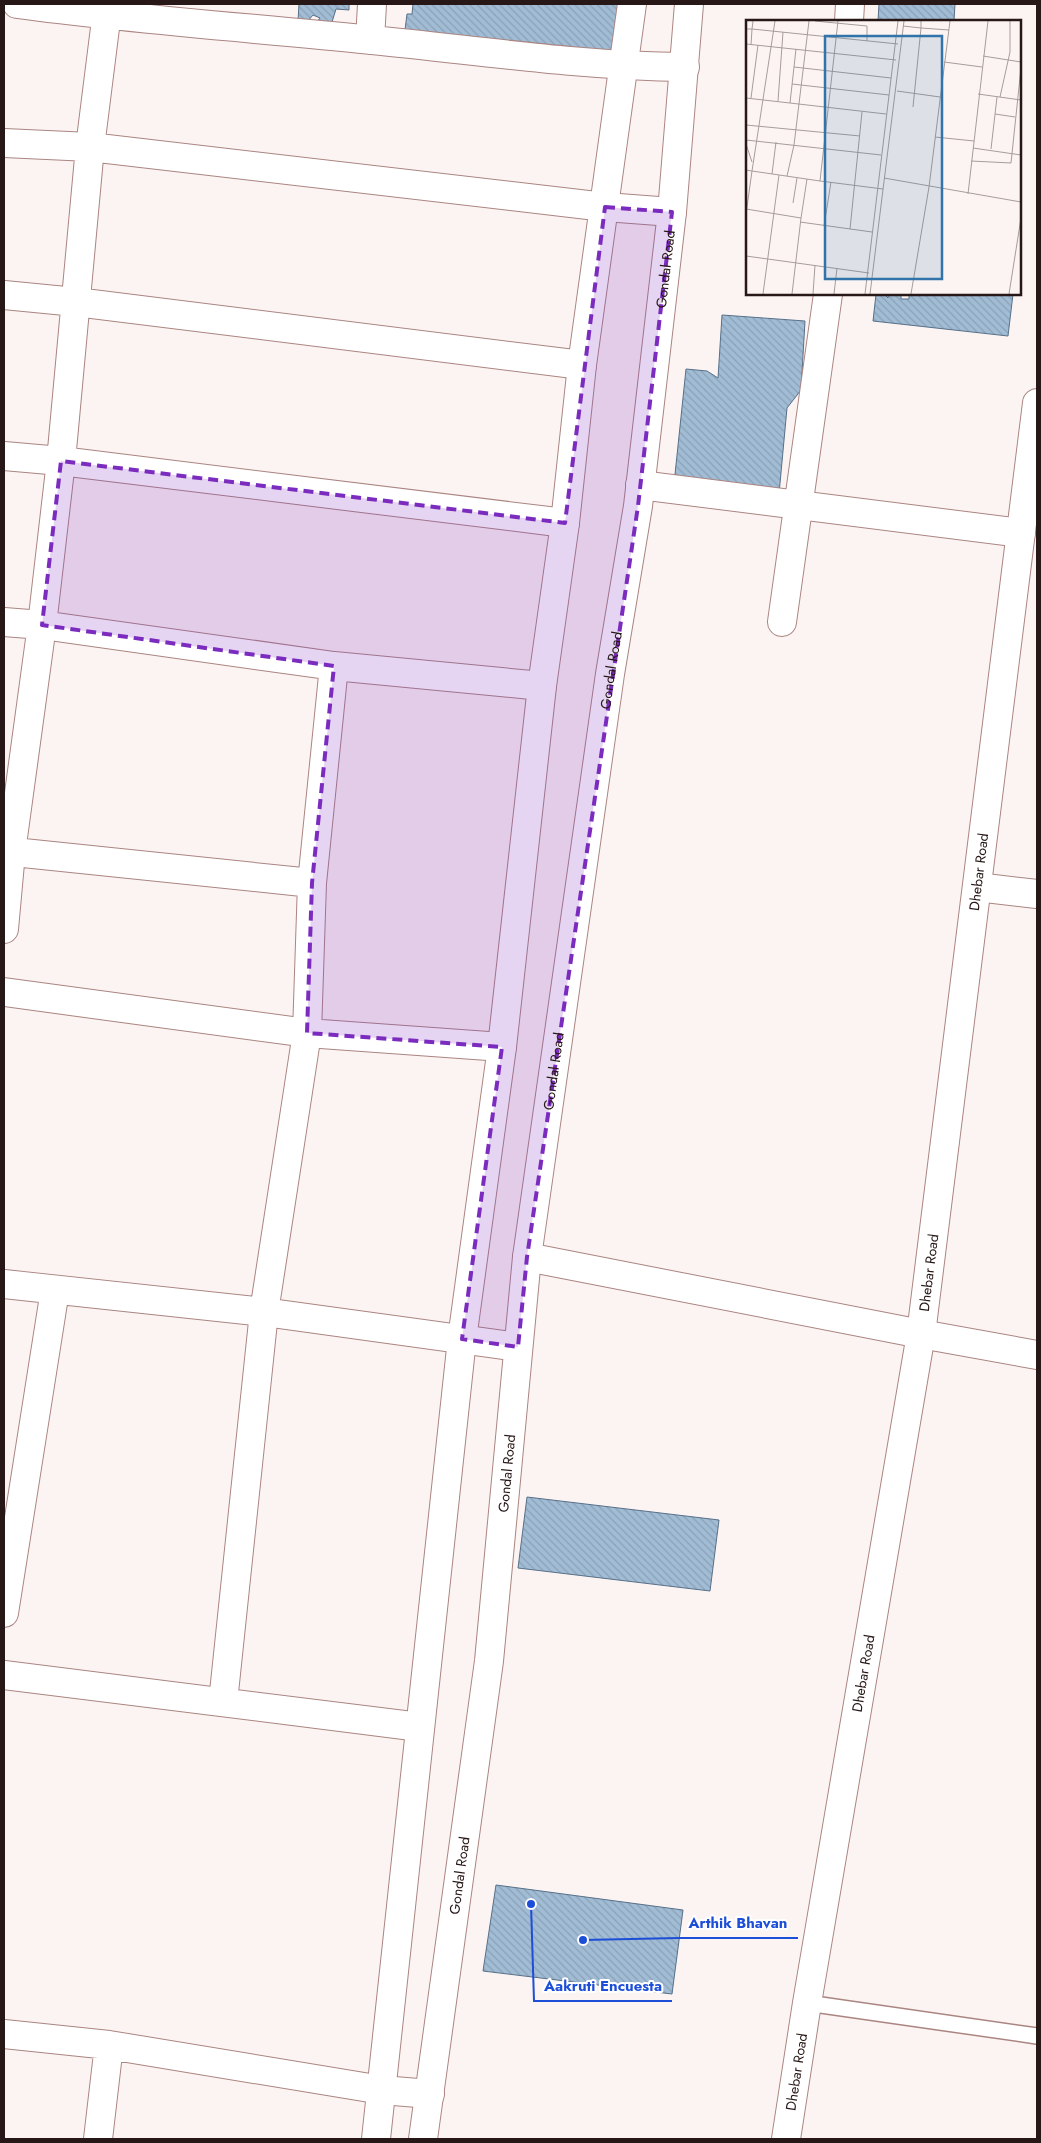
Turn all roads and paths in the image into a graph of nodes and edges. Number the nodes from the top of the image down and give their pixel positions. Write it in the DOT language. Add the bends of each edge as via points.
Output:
graph roads {
  1 [pos="17,4"];
  2 [pos="372,4"];
  3 [pos="632,4"];
  4 [pos="689,4"];
  5 [pos="850,4"];
  6 [pos="107,10"];
  7 [pos="850,20"];
  8 [pos="370,40"];
  9 [pos="625,66"];
  10 [pos="685,66"];
  11 [pos="4,143"];
  12 [pos="90,147"];
  13 [pos="605,207"];
  14 [pos="672,212"];
  15 [pos="4,295"];
  16 [pos="828,295"];
  17 [pos="76,302"];
  18 [pos="582,365"];
  19 [pos="1037,403"];
  20 [pos="4,456"];
  21 [pos="61,461"];
  22 [pos="640,485"];
  23 [pos="799,505"];
  24 [pos="565,523"];
  25 [pos="1021,533"];
  26 [pos="4,622"];
  27 [pos="782,622"];
  28 [pos="42,625"];
  29 [pos="334,666"];
  30 [pos="542,686"];
  31 [pos="7,852"];
  32 [pos="312,883"];
  33 [pos="977,886"];
  34 [pos="1037,894"];
  35 [pos="4,929"];
  36 [pos="4,992"];
  37 [pos="307,1033"];
  38 [pos="502,1047"];
  39 [pos="527,1257"];
  40 [pos="4,1284"];
  41 [pos="55,1290"];
  42 [pos="264,1312"];
  43 [pos="921,1334"];
  44 [pos="462,1339"];
  45 [pos="518,1347"];
  46 [pos="1037,1355"];
  47 [pos="4,1613"];
  48 [pos="4,1675"];
  49 [pos="223,1702"];
  50 [pos="420,1727"];
  51 [pos="807,2003"];
  52 [pos="4,2034"];
  53 [pos="1037,2036"];
  54 [pos="109,2045"];
  55 [pos="382,2090"];
  56 [pos="430,2094"];
  57 [pos="98,2139"];
  58 [pos="376,2139"];
  59 [pos="423,2139"];
  60 [pos="786,2139"];
  1 -- 6 [label="street"];
  2 -- 8 [label="street"];
  3 -- 9 [label="street"];
  4 -- 10 [label="street, Gondal Road"];
  5 -- 7 [label="street"];
  6 -- 8 [label="street"];
  6 -- 12 [label="street"];
  8 -- 9 [label="street"];
  9 -- 10 [label="street"];
  9 -- 13 [label="street"];
  10 -- 14 [label="street, Gondal Road"];
  11 -- 12 [label="street"];
  12 -- 13 [label="street"];
  12 -- 17 [label="street"];
  13 -- 14 [label="street"];
  13 -- 18 [label="street"];
  14 -- 22 [label="street, Gondal Road"];
  15 -- 17 [label="street"];
  16 -- 23 [label="street"];
  17 -- 18 [label="street"];
  17 -- 21 [label="street"];
  18 -- 24 [label="street"];
  19 -- 25 [label="street, Dhebar Road"];
  20 -- 21 [label="street"];
  21 -- 24 [label="street"];
  21 -- 28 [label="street"];
  22 -- 23 [label="street"];
  22 -- 39 [label="street, Gondal Road"];
  23 -- 25 [label="street"];
  23 -- 27 [label="street"];
  24 -- 30 [label="street"];
  25 -- 33 [label="street, Dhebar Road"];
  26 -- 28 [label="street"];
  28 -- 29 [label="street"];
  28 -- 31 [label="street"];
  29 -- 30 [label="street"];
  29 -- 32 [label="street"];
  30 -- 38 [label="street"];
  31 -- 32 [label="street"];
  31 -- 35 [label="street"];
  32 -- 37 [label="street"];
  33 -- 34 [label="street"];
  33 -- 43 [label="street, Dhebar Road"];
  36 -- 37 [label="street"];
  37 -- 38 [label="street"];
  37 -- 42 [label="street"];
  38 -- 44 [label="street"];
  39 -- 43 [label="street"];
  39 -- 45 [label="street, Gondal Road"];
  40 -- 41 [label="street"];
  41 -- 42 [label="street"];
  41 -- 47 [label="street"];
  42 -- 44 [label="street"];
  42 -- 49 [label="street"];
  43 -- 46 [label="street"];
  43 -- 51 [label="street, Dhebar Road"];
  44 -- 45 [label="street"];
  44 -- 50 [label="street"];
  45 -- 56 [label="street, Gondal Road" via="489,1661"];
  48 -- 49 [label="street"];
  49 -- 50 [label="street"];
  50 -- 55 [label="street"];
  51 -- 53 [label="lane"];
  51 -- 60 [label="street, Dhebar Road"];
  52 -- 54 [label="street"];
  54 -- 55 [label="street"];
  54 -- 57 [label="street"];
  55 -- 56 [label="street"];
  55 -- 58 [label="street"];
  56 -- 59 [label="street, Gondal Road"];
}
